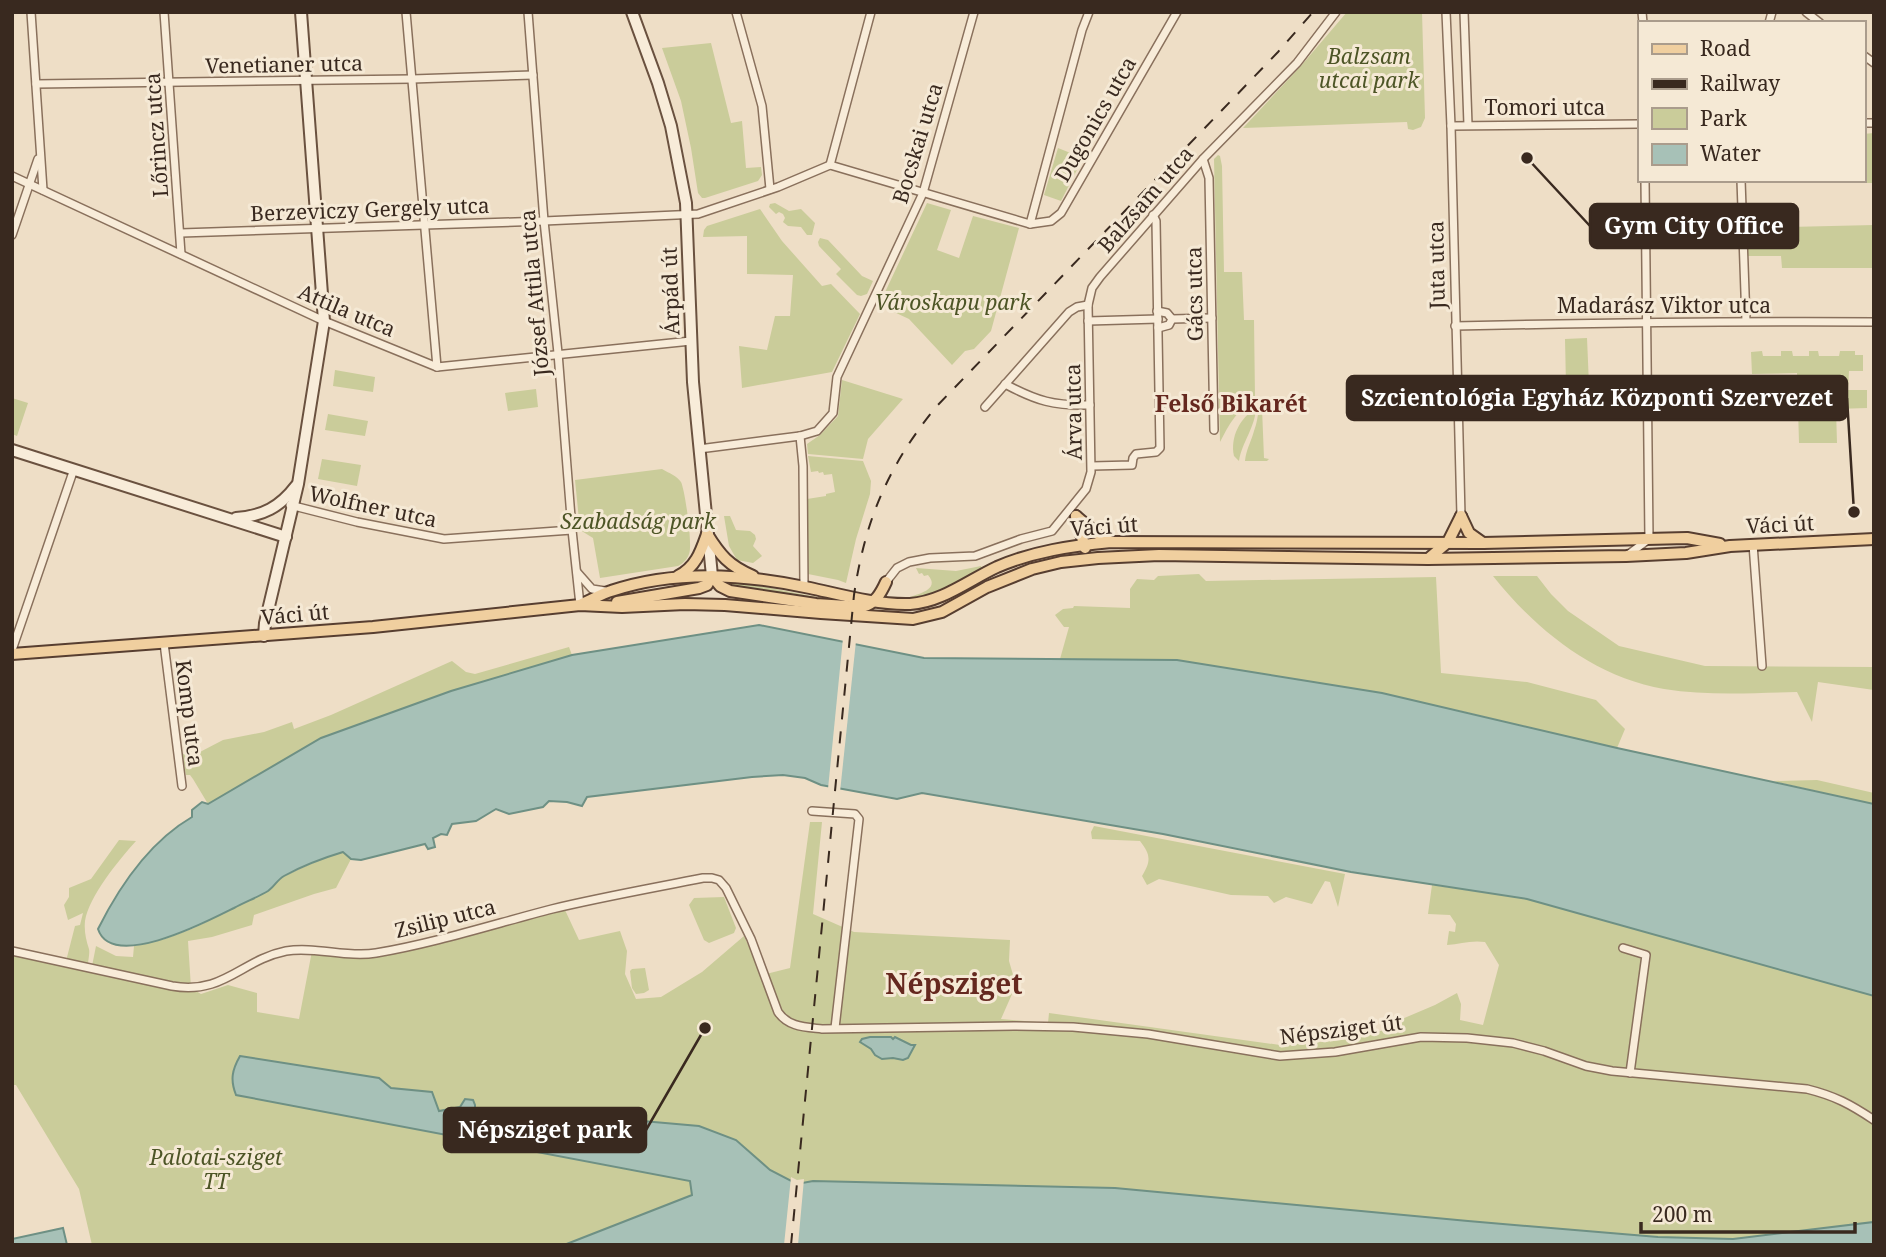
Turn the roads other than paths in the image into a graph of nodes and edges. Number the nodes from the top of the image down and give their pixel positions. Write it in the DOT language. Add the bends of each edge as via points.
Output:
graph roads {
  1 [pos="31,12"];
  2 [pos="164,12"];
  3 [pos="301,12"];
  4 [pos="407,12"];
  5 [pos="528,12"];
  6 [pos="632,12"];
  7 [pos="736,12"];
  8 [pos="871,12"];
  9 [pos="974,12"];
  10 [pos="1089,12"];
  11 [pos="1177,12"];
  12 [pos="1336,12"];
  13 [pos="1446,12"];
  14 [pos="1464,12"];
  15 [pos="533,75"];
  16 [pos="412,79"];
  17 [pos="305,81"];
  18 [pos="169,83"];
  19 [pos="36,84"];
  20 [pos="1638,124"];
  21 [pos="1468,125"];
  22 [pos="1451,126"];
  23 [pos="40,155"];
  24 [pos="1203,159"];
  25 [pos="831,165"];
  26 [pos="12,176"];
  27 [pos="1645,182"];
  28 [pos="1741,182"];
  29 [pos="29,184"];
  30 [pos="770,189"];
  31 [pos="43,190"];
  32 [pos="923,193"];
  33 [pos="687,215"];
  34 [pos="1153,215"];
  35 [pos="544,221"];
  36 [pos="1030,224"];
  37 [pos="424,225"];
  38 [pos="318,229"];
  39 [pos="1139,231"];
  40 [pos="181,233"];
  41 [pos="12,235"];
  42 [pos="1156,236"];
  43 [pos="181,254"];
  44 [pos="1088,305"];
  45 [pos="1212,318"];
  46 [pos="1158,319"];
  47 [pos="1172,319"];
  48 [pos="324,321"];
  49 [pos="1088,321"];
  50 [pos="1746,321"];
  51 [pos="1648,322"];
  52 [pos="1874,322"];
  53 [pos="1455,326"];
  54 [pos="691,341"];
  55 [pos="558,353"];
  56 [pos="437,367"];
  57 [pos="1005,384"];
  58 [pos="1090,405"];
  59 [pos="985,407"];
  60 [pos="1214,430"];
  61 [pos="800,436"];
  62 [pos="699,449"];
  63 [pos="12,450"];
  64 [pos="1091,466"];
  65 [pos="74,469"];
  66 [pos="288,505"];
  67 [pos="1072,513"];
  68 [pos="1461,516"];
  69 [pos="230,519"];
  70 [pos="572,530"];
  71 [pos="707,534"];
  72 [pos="286,537"];
  73 [pos="1649,539"];
  74 [pos="1874,539"];
  75 [pos="1111,542"];
  76 [pos="1448,542"];
  77 [pos="1483,543"];
  78 [pos="1753,544"];
  79 [pos="1083,545"];
  80 [pos="1730,546"];
  81 [pos="1626,556"];
  82 [pos="1098,558"];
  83 [pos="1478,558"];
  84 [pos="1428,559"];
  85 [pos="576,571"];
  86 [pos="712,576"];
  87 [pos="674,578"];
  88 [pos="761,579"];
  89 [pos="887,580"];
  90 [pos="804,587"];
  91 [pos="609,591"];
  92 [pos="776,599"];
  93 [pos="874,601"];
  94 [pos="816,604"];
  95 [pos="900,604"];
  96 [pos="580,605"];
  97 [pos="725,605"];
  98 [pos="600,607"];
  99 [pos="844,614"];
  100 [pos="264,636"];
  101 [pos="164,643"];
  102 [pos="12,652"];
  103 [pos="1762,666"];
  104 [pos="182,786"];
  105 [pos="812,811"];
  106 [pos="1623,948"];
  107 [pos="12,951"];
  108 [pos="802,1026"];
  109 [pos="835,1028"];
  110 [pos="1630,1073"];
  111 [pos="1874,1120"];
  1 -- 19 [label="street"];
  2 -- 18 [label="street, Lőrincz utca"];
  3 -- 17 [label="street"];
  4 -- 16 [label="street"];
  5 -- 15 [label="street, József Attila utca"];
  6 -- 33 [label="street, Árpád út" via="671,126"];
  7 -- 30 [label="street" via="762,106"];
  8 -- 25 [label="street"];
  9 -- 32 [label="street, Bocskai utca"];
  10 -- 36 [label="street"];
  11 -- 36 [label="street, Dugonics utca" via="1059,216"];
  12 -- 24 [label="street, Balzsam utca" via="1297,63"];
  13 -- 22 [label="street, Juta utca"];
  14 -- 21 [label="street"];
  15 -- 16 [label="street, Venetianer utca"];
  15 -- 35 [label="street, József Attila utca"];
  16 -- 17 [label="street, Venetianer utca"];
  16 -- 37 [label="street"];
  17 -- 18 [label="street, Venetianer utca"];
  17 -- 38 [label="street"];
  18 -- 19 [label="street, Venetianer utca"];
  18 -- 40 [label="street, Lőrincz utca"];
  19 -- 23 [label="street"];
  20 -- 21 [label="street, Tomori utca"];
  21 -- 22 [label="street, Tomori utca"];
  22 -- 53 [label="street, Juta utca"];
  23 -- 29 [label="street"];
  23 -- 31 [label="street"];
  24 -- 34 [label="street, Balzsam utca"];
  24 -- 45 [label="street, Gács utca" via="1209,178"];
  25 -- 30 [label="street, Berzeviczy Gergely utca"];
  25 -- 32 [label="street"];
  26 -- 29 [label="street, Attila utca"];
  27 -- 51 [label="street"];
  28 -- 50 [label="street"];
  29 -- 31 [label="street, Attila utca"];
  29 -- 41 [label="street"];
  30 -- 33 [label="street, Berzeviczy Gergely utca"];
  31 -- 43 [label="street, Attila utca"];
  32 -- 36 [label="street"];
  32 -- 61 [label="street, Bocskai utca" via="837,377 833,413 817,431"];
  33 -- 35 [label="street, Berzeviczy Gergely utca"];
  33 -- 54 [label="street, Árpád út"];
  34 -- 39 [label="street, Balzsam utca"];
  34 -- 42 [label="street"];
  35 -- 37 [label="street, Berzeviczy Gergely utca"];
  35 -- 55 [label="street, József Attila utca"];
  37 -- 38 [label="street, Berzeviczy Gergely utca"];
  37 -- 56 [label="street"];
  38 -- 40 [label="street, Berzeviczy Gergely utca"];
  38 -- 48 [label="street"];
  39 -- 42 [label="street"];
  39 -- 44 [label="street, Balzsam utca" via="1097,280"];
  40 -- 43 [label="street, Lőrincz utca"];
  42 -- 46 [label="street"];
  43 -- 48 [label="street, Attila utca"];
  44 -- 49 [label="street, Árva utca"];
  44 -- 57 [label="street" via="1069,312"];
  45 -- 47 [label="street"];
  45 -- 60 [label="street, Gács utca"];
  46 -- 47 [label="street" via="1169,325"];
  46 -- 47 [label="street" via="1165,312"];
  46 -- 49 [label="street"];
  46 -- 64 [label="street" via="1160,448 1136,454 1132,465"];
  48 -- 56 [label="street, Attila utca"];
  48 -- 66 [label="street" via="298,484"];
  49 -- 58 [label="street, Árva utca"];
  50 -- 51 [label="street, Madarász Viktor utca"];
  50 -- 52 [label="street, Madarász Viktor utca"];
  51 -- 53 [label="street, Madarász Viktor utca"];
  51 -- 73 [label="street"];
  53 -- 68 [label="street, Juta utca"];
  54 -- 55 [label="street, Attila utca"];
  54 -- 62 [label="street, Árpád út"];
  55 -- 56 [label="street, Attila utca"];
  55 -- 70 [label="street, József Attila utca"];
  57 -- 58 [label="street" via="1054,404"];
  57 -- 59 [label="street"];
  58 -- 64 [label="street, Árva utca"];
  61 -- 62 [label="street"];
  61 -- 90 [label="street"];
  62 -- 71 [label="street, Árpád út"];
  63 -- 65 [label="street"];
  64 -- 67 [label="street, Árva utca" via="1086,489"];
  65 -- 69 [label="street"];
  65 -- 102 [label="street"];
  66 -- 69 [label="street"];
  66 -- 70 [label="street, Wolfner utca" via="444,539"];
  66 -- 72 [label="street"];
  67 -- 75 [label="main road"];
  67 -- 79 [label="main road"];
  67 -- 89 [label="street, Árva utca" via="1052,531 975,556 909,562"];
  68 -- 76 [label="main road"];
  68 -- 77 [label="main road" via="1469,533"];
  69 -- 72 [label="street"];
  70 -- 85 [label="street, József Attila utca"];
  71 -- 86 [label="street, Árpád út"];
  71 -- 87 [label="main road" via="695,562"];
  71 -- 88 [label="main road" via="730,564"];
  72 -- 100 [label="street"];
  73 -- 77 [label="main road, Váci út"];
  73 -- 80 [label="main road, Váci út" via="1687,538"];
  73 -- 81 [label="street"];
  74 -- 78 [label="main road, Váci út"];
  75 -- 76 [label="main road, Váci út"];
  75 -- 79 [label="main road, Váci út"];
  76 -- 77 [label="main road, Váci út"];
  76 -- 84 [label="main road"];
  77 -- 83 [label="main road" via="1464,552"];
  78 -- 80 [label="main road, Váci út"];
  78 -- 103 [label="street"];
  79 -- 82 [label="main road"];
  79 -- 95 [label="main road, Váci út" via="1024,557 927,601"];
  80 -- 81 [label="main road, Váci út"];
  81 -- 83 [label="main road, Váci út"];
  82 -- 84 [label="main road, Váci út"];
  82 -- 99 [label="main road, Váci út" via="1032,569 926,617"];
  83 -- 84 [label="main road, Váci út"];
  85 -- 91 [label="street" via="592,589"];
  85 -- 96 [label="street, József Attila utca"];
  86 -- 87 [label="main road, Váci út"];
  86 -- 88 [label="main road, Váci út"];
  86 -- 92 [label="main road" via="730,591"];
  86 -- 98 [label="main road" via="699,588"];
  87 -- 91 [label="main road, Váci út"];
  88 -- 90 [label="main road, Váci út"];
  89 -- 93 [label="main road"];
  89 -- 95 [label="main road"];
  90 -- 93 [label="main road, Váci út"];
  91 -- 96 [label="main road, Váci út"];
  92 -- 94 [label="main road"];
  92 -- 97 [label="main road"];
  93 -- 94 [label="main road" via="862,607"];
  93 -- 95 [label="main road, Váci út"];
  94 -- 99 [label="main road"];
  96 -- 98 [label="main road, Váci út"];
  96 -- 100 [label="main road, Váci út"];
  97 -- 98 [label="main road, Váci út"];
  97 -- 99 [label="main road, Váci út"];
  100 -- 101 [label="main road, Váci út"];
  101 -- 102 [label="main road, Váci út"];
  101 -- 104 [label="street, Komp utca"];
  105 -- 109 [label="street" via="855,814 859,819"];
  106 -- 110 [label="street" via="1646,955"];
  107 -- 108 [label="street, Zsilip utca" via="188,989 206,987 278,953 373,954 557,908 712,878 726,888 778,1012 788,1023"];
  108 -- 109 [label="street, Népsziget út"];
  109 -- 110 [label="street, Népsziget út" via="1073,1027 1280,1056 1421,1037 1467,1038 1513,1043 1586,1066"];
  110 -- 111 [label="street, Népsziget út" via="1807,1089 1830,1094"];
}
